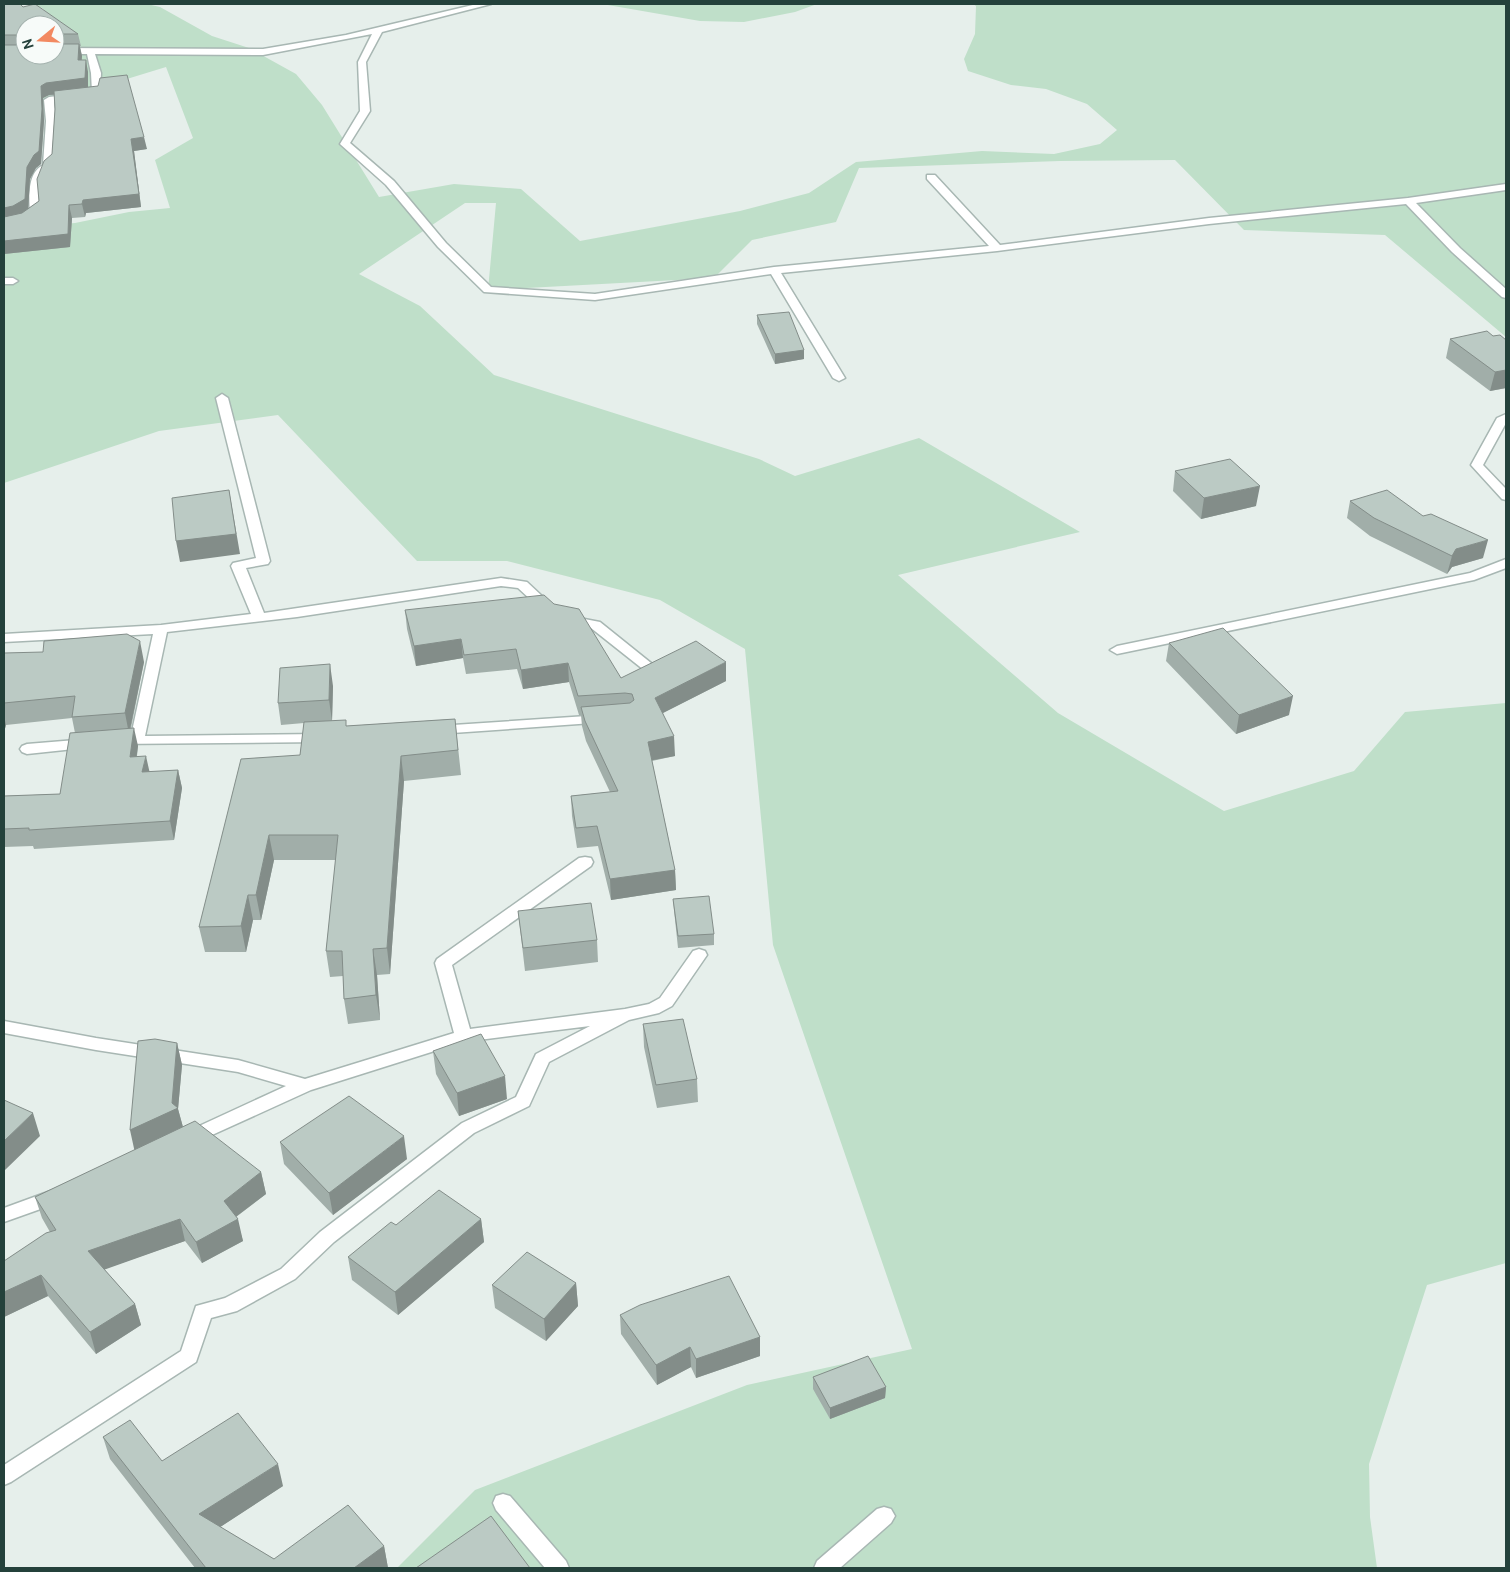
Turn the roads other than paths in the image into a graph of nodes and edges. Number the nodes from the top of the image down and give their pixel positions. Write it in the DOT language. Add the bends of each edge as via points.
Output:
graph roads {
  1 [pos="488,4"];
  2 [pos="378,31"];
  3 [pos="90,50"];
  4 [pos="65,51"];
  5 [pos="931,177"];
  6 [pos="1506,187"];
  7 [pos="1408,201"];
  8 [pos="4,226"];
  9 [pos="997,248"];
  10 [pos="774,270"];
  11 [pos="1506,295"];
  12 [pos="838,378"];
  13 [pos="222,398"];
  14 [pos="1506,418"];
  15 [pos="1506,496"];
  16 [pos="1506,563"];
  17 [pos="258,618"];
  18 [pos="161,629"];
  19 [pos="4,638"];
  20 [pos="1117,650"];
  21 [pos="649,667"];
  22 [pos="616,718"];
  23 [pos="420,731"];
  24 [pos="332,737"];
  25 [pos="137,740"];
  26 [pos="27,749"];
  27 [pos="584,862"];
  28 [pos="699,955"];
  29 [pos="625,1015"];
  30 [pos="4,1027"];
  31 [pos="463,1036"];
  32 [pos="305,1085"];
  33 [pos="175,1145"];
  34 [pos="68,1192"];
  35 [pos="4,1215"];
  36 [pos="4,1476"];
  37 [pos="503,1503"];
  38 [pos="884,1516"];
  39 [pos="558,1568"];
  40 [pos="825,1568"];
  1 -- 2 [label="street"];
  2 -- 3 [label="street" via="263,52"];
  2 -- 10 [label="street" via="362,62 365,111 345,144 390,183 442,245 488,290 595,297"];
  3 -- 4 [label="street"];
  3 -- 8 [label="street" via="97,94 49,100 48,167 41,170 33,192 35,214 27,221"];
  5 -- 9 [label="street"];
  6 -- 7 [label="street"];
  7 -- 9 [label="street" via="1209,221"];
  7 -- 11 [label="street"];
  9 -- 10 [label="street"];
  10 -- 12 [label="street"];
  13 -- 17 [label="street" via="263,561 238,566"];
  14 -- 15 [label="street" via="1501,421 1477,465"];
  16 -- 20 [label="street" via="1474,576"];
  17 -- 18 [label="street"];
  17 -- 21 [label="street" via="511,582 522,585 562,618 595,625"];
  18 -- 19 [label="street"];
  18 -- 25 [label="street"];
  22 -- 23 [label="street"];
  24 -- 25 [label="street"];
  25 -- 26 [label="street"];
  27 -- 31 [label="street" via="443,963"];
  28 -- 29 [label="street" via="666,1002 653,1009"];
  29 -- 31 [label="street"];
  29 -- 36 [label="street" via="542,1058 523,1100 468,1128 333,1232 288,1274 230,1305 203,1312 189,1356"];
  30 -- 32 [label="street" via="238,1066"];
  31 -- 32 [label="street"];
  32 -- 33 [label="street"];
  34 -- 35 [label="street"];
  37 -- 39 [label="street"];
  38 -- 40 [label="street"];
}
